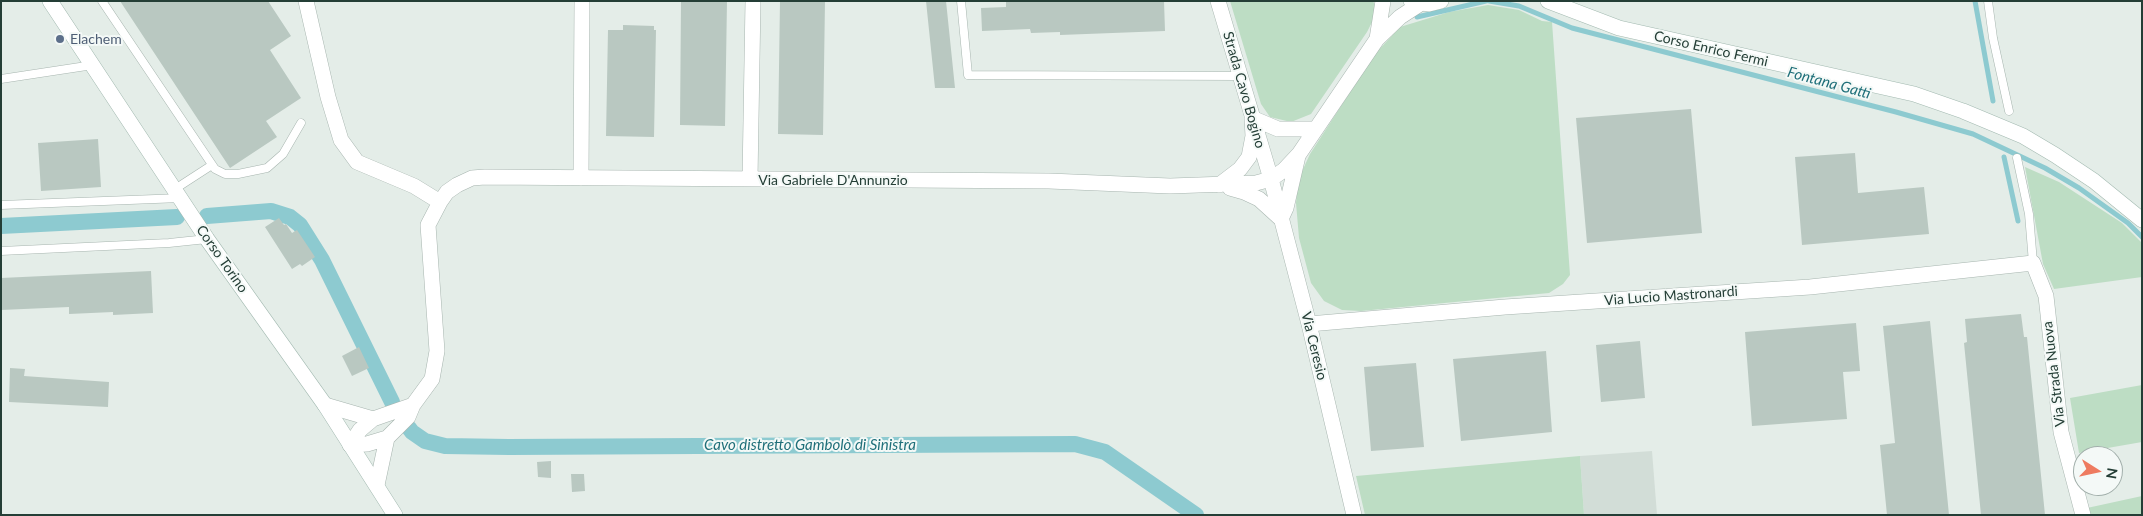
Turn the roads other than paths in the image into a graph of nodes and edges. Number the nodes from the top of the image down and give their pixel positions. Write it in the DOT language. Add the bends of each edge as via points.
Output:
graph roads {
  1 [pos="50,1"];
  2 [pos="102,1"];
  3 [pos="306,1"];
  4 [pos="582,1"];
  5 [pos="753,1"];
  6 [pos="961,1"];
  7 [pos="1218,1"];
  8 [pos="1383,1"];
  9 [pos="1441,1"];
  10 [pos="1548,1"];
  11 [pos="1988,1"];
  12 [pos="1416,3"];
  13 [pos="1377,39"];
  14 [pos="93,65"];
  15 [pos="1240,76"];
  16 [pos="1,79"];
  17 [pos="2009,111"];
  18 [pos="1252,118"];
  19 [pos="301,123"];
  20 [pos="1315,129"];
  21 [pos="1299,154"];
  22 [pos="2017,158"];
  23 [pos="212,165"];
  24 [pos="581,178"];
  25 [pos="750,179"];
  26 [pos="1271,179"];
  27 [pos="1219,185"];
  28 [pos="178,194"];
  29 [pos="440,202"];
  30 [pos="1,204"];
  31 [pos="1281,219"];
  32 [pos="2142,220"];
  33 [pos="207,239"];
  34 [pos="1,251"];
  35 [pos="2033,263"];
  36 [pos="1309,324"];
  37 [pos="325,405"];
  38 [pos="413,405"];
  39 [pos="373,419"];
  40 [pos="387,438"];
  41 [pos="350,445"];
  42 [pos="377,485"];
  43 [pos="395,515"];
  44 [pos="1354,515"];
  45 [pos="2083,515"];
  1 -- 14 [label="street, Corso Torino"];
  2 -- 23 [label="lane"];
  3 -- 29 [label="street" via="341,140 357,162 414,186"];
  4 -- 24 [label="street"];
  5 -- 25 [label="street"];
  6 -- 15 [label="lane" via="968,75"];
  7 -- 15 [label="street, Strada Cavo Bogino"];
  8 -- 13 [label="street, Via Gabriele D'Annunzio"];
  9 -- 12 [label="street"];
  10 -- 32 [label="street, Corso Enrico Fermi" via="1620,28 1914,94 1963,111 2055,154"];
  11 -- 17 [label="lane"];
  12 -- 13 [label="street, Via Gabriele D'Annunzio"];
  13 -- 20 [label="street, Via Gabriele D'Annunzio"];
  14 -- 16 [label="lane"];
  14 -- 28 [label="street, Corso Torino"];
  15 -- 18 [label="street, Strada Cavo Bogino"];
  18 -- 20 [label="street" via="1278,129"];
  18 -- 26 [label="street, Strada Cavo Bogino"];
  18 -- 27 [label="street" via="1254,136 1249,157 1240,169"];
  19 -- 23 [label="lane" via="283,154 267,168 225,174"];
  20 -- 21 [label="street, Via Gabriele D'Annunzio"];
  21 -- 26 [label="street, Via Gabriele D'Annunzio"];
  21 -- 31 [label="street"];
  22 -- 35 [label="lane" via="2029,214"];
  23 -- 28 [label="lane"];
  24 -- 25 [label="street, Via Gabriele D'Annunzio"];
  24 -- 29 [label="street, Via Gabriele D'Annunzio" via="472,178 447,192"];
  25 -- 27 [label="street, Via Gabriele D'Annunzio"];
  26 -- 27 [label="street, Via Gabriele D'Annunzio"];
  26 -- 31 [label="street, Via Ceresio"];
  27 -- 31 [label="street" via="1259,199"];
  28 -- 30 [label="lane"];
  28 -- 33 [label="street, Corso Torino"];
  29 -- 38 [label="street, Via Gabriele D'Annunzio" via="428,225 436,364 432,378"];
  31 -- 36 [label="street, Via Ceresio"];
  33 -- 34 [label="lane"];
  33 -- 37 [label="street, Corso Torino"];
  35 -- 36 [label="street, Via Lucio Mastronardi" via="1810,287 1505,307"];
  35 -- 45 [label="street, Via Strada Nuova" via="2046,296 2061,432"];
  36 -- 44 [label="street, Via Ceresio"];
  37 -- 39 [label="street"];
  37 -- 41 [label="street, Corso Torino"];
  38 -- 39 [label="street"];
  38 -- 40 [label="street, Via Gabriele D'Annunzio" via="408,417"];
  39 -- 41 [label="street"];
  40 -- 41 [label="street"];
  40 -- 42 [label="street"];
  41 -- 42 [label="street, Corso Torino"];
  42 -- 43 [label="street, Corso Torino"];
}
